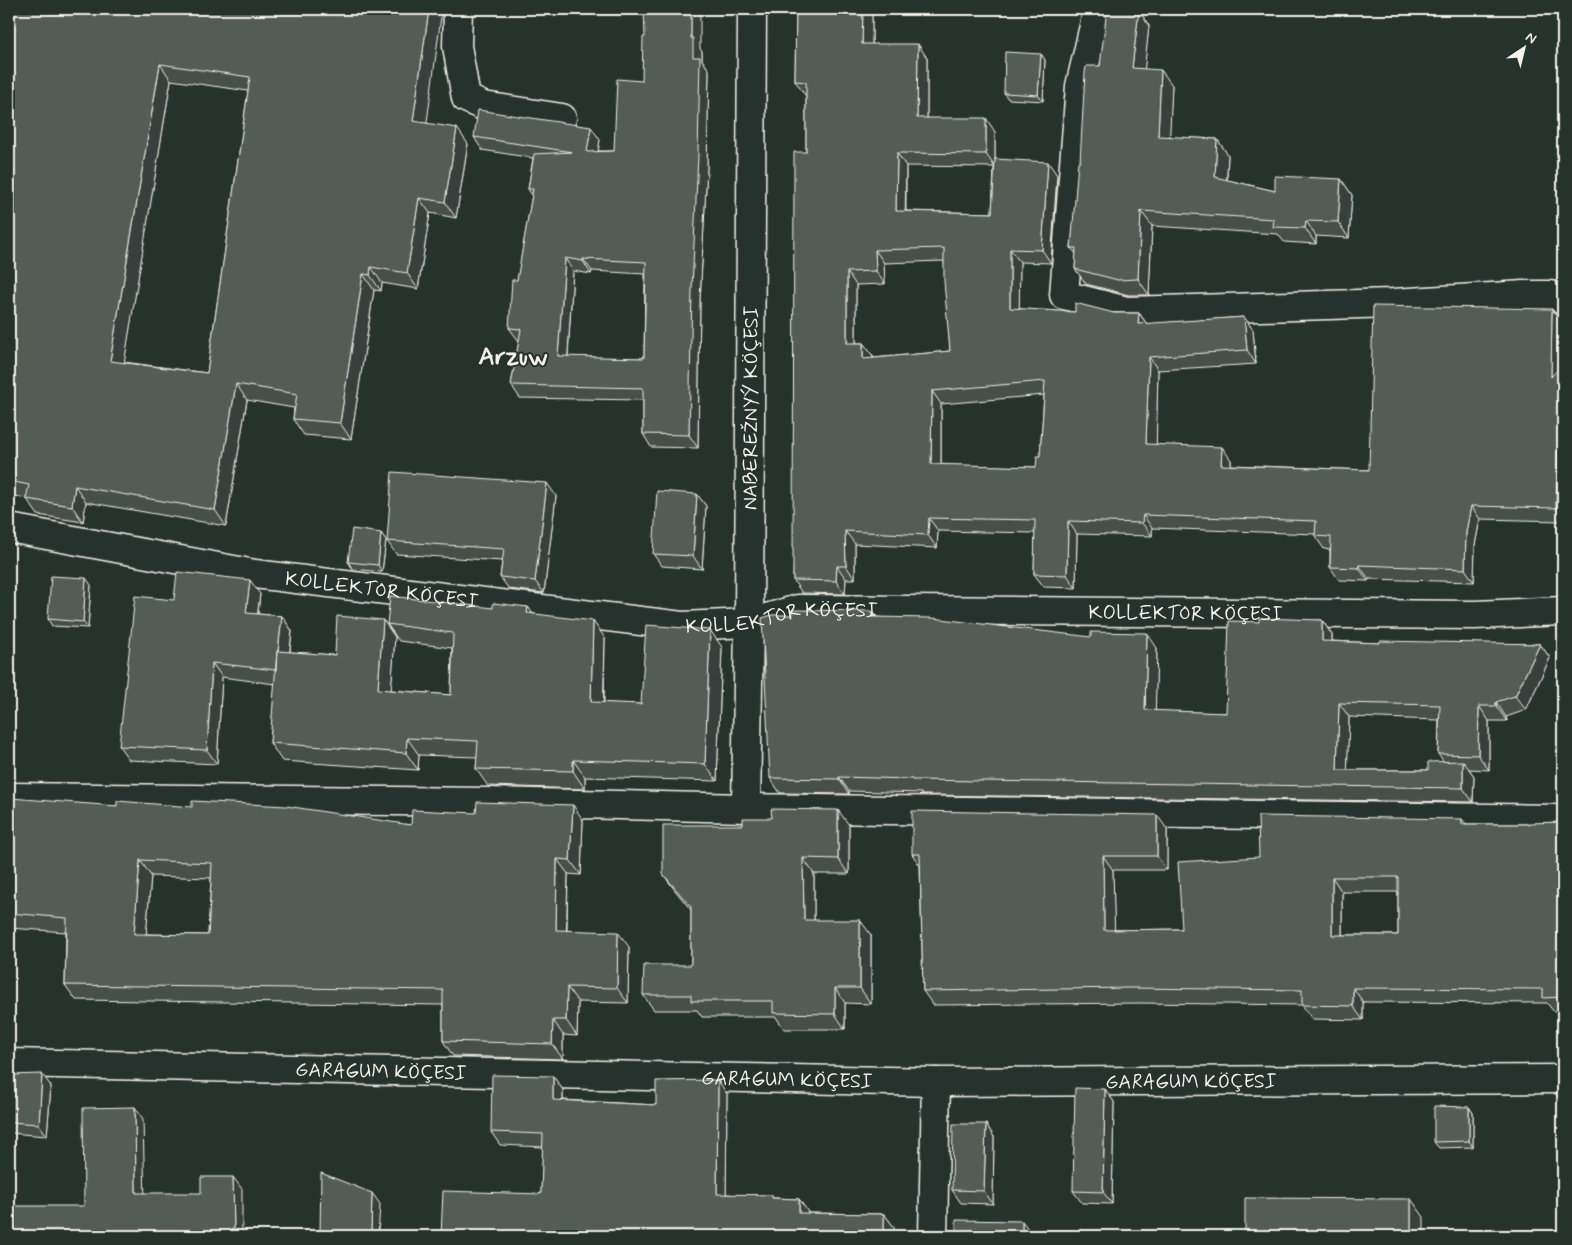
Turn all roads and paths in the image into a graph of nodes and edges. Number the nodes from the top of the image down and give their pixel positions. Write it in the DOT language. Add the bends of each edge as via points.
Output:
graph roads {
  1 [pos="458,9"];
  2 [pos="752,9"];
  3 [pos="1098,9"];
  4 [pos="562,118"];
  5 [pos="1563,300"];
  6 [pos="9,528"];
  7 [pos="1563,611"];
  8 [pos="749,623"];
  9 [pos="9,797"];
  10 [pos="746,808"];
  11 [pos="1563,819"];
  12 [pos="9,1063"];
  13 [pos="1563,1079"];
  14 [pos="936,1082"];
  15 [pos="933,1236"];
  1 -- 4 [label="street" via="457,46 466,98 483,106"];
  2 -- 8 [label="street, NABEREŽNYÝ KÖÇESI"];
  3 -- 5 [label="street" via="1080,86 1064,295 1127,310 1393,304 1524,295 1550,295"];
  6 -- 8 [label="street, KOLLEKTOR KÖÇESI" via="265,575 682,626"];
  7 -- 8 [label="street, KOLLEKTOR KÖÇESI" via="1475,615 798,609"];
  8 -- 10 [label="street, NABEREŽNYÝ KÖÇESI"];
  9 -- 10 [label="street"];
  10 -- 11 [label="street"];
  12 -- 14 [label="street, GARAGUM KÖÇESI"];
  13 -- 14 [label="street, GARAGUM KÖÇESI"];
  14 -- 15 [label="street"];
}
